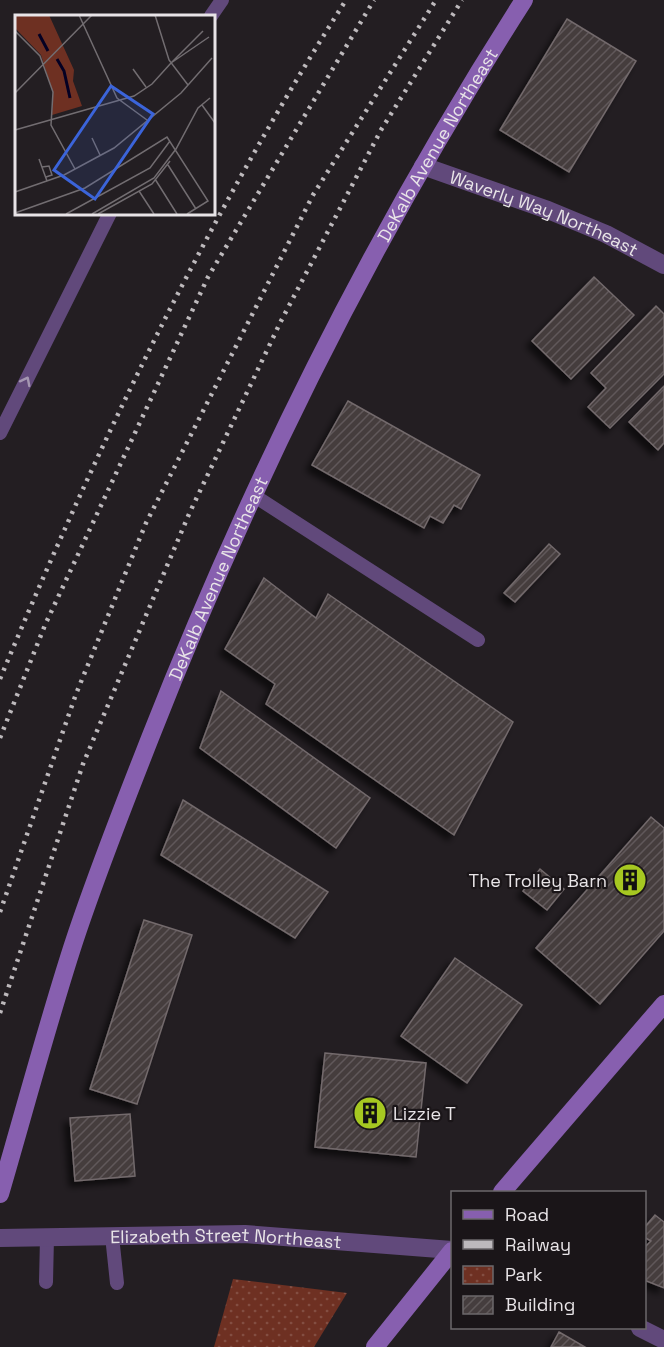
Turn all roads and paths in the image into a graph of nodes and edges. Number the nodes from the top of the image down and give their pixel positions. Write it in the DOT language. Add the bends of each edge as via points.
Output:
graph roads {
  1 [pos="222,0"];
  2 [pos="524,0"];
  3 [pos="212,15"];
  4 [pos="423,165"];
  5 [pos="110,214"];
  6 [pos="664,265"];
  7 [pos="0,433"];
  8 [pos="253,495"];
  9 [pos="478,640"];
  10 [pos="664,1004"];
  11 [pos="503,1191"];
  12 [pos="0,1194"];
  13 [pos="112,1236"];
  14 [pos="0,1238"];
  15 [pos="47,1238"];
  16 [pos="451,1250"];
  17 [pos="451,1252"];
  18 [pos="46,1282"];
  19 [pos="117,1283"];
  20 [pos="642,1329"];
  21 [pos="664,1340"];
  22 [pos="375,1347"];
  1 -- 3 [label="lane"];
  2 -- 4 [label="main road, DeKalb Avenue Northeast"];
  4 -- 6 [label="street, Waverly Way Northeast" via="606,234"];
  4 -- 8 [label="main road, DeKalb Avenue Northeast" via="343,313"];
  7 -- 5 [label="lane, one-way"];
  8 -- 9 [label="lane"];
  8 -- 12 [label="main road, DeKalb Avenue Northeast" via="168,692 106,853 72,948"];
  10 -- 11 [label="main road"];
  13 -- 15 [label="street, Elizabeth Street Northeast"];
  13 -- 16 [label="street, Elizabeth Street Northeast" via="245,1234"];
  13 -- 19 [label="lane"];
  14 -- 15 [label="street, Elizabeth Street Northeast"];
  15 -- 18 [label="lane"];
  17 -- 22 [label="main road"];
  20 -- 21 [label="street"];
}
